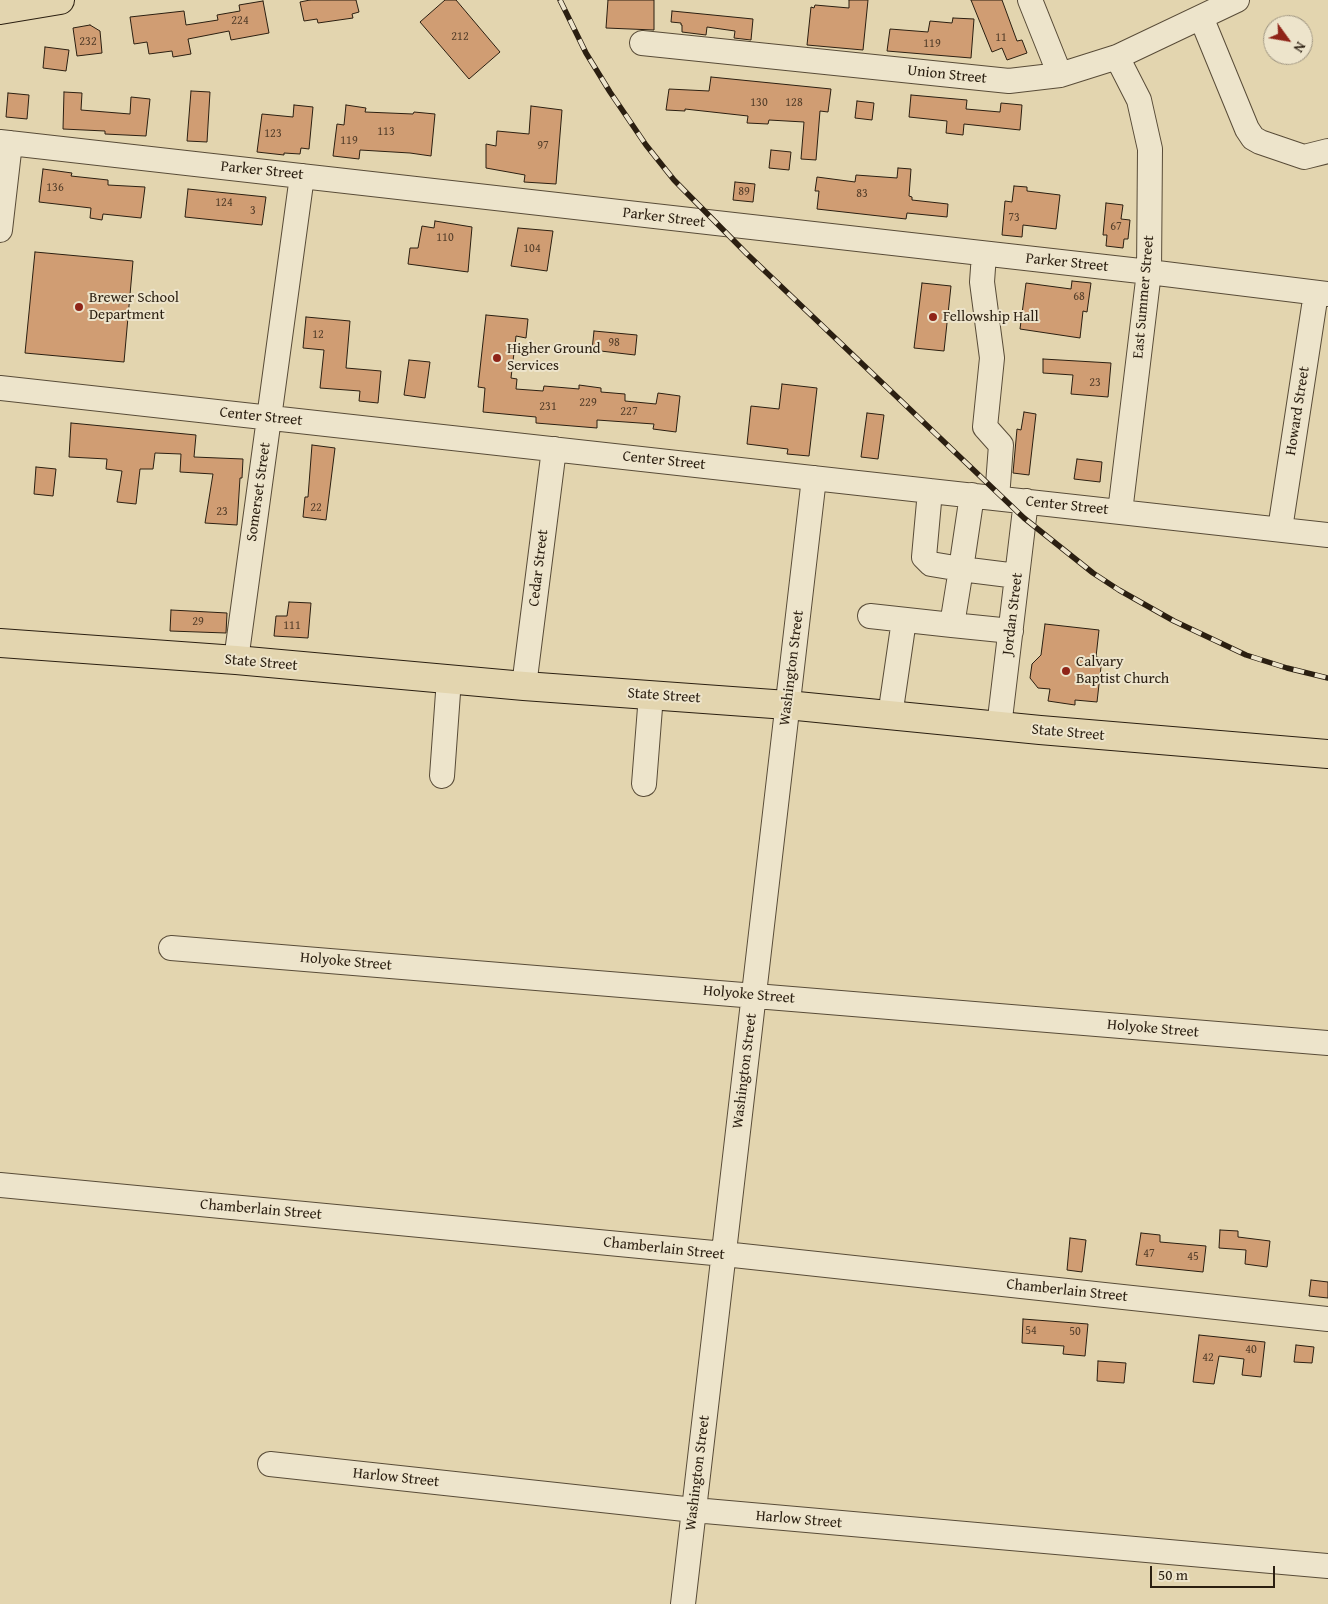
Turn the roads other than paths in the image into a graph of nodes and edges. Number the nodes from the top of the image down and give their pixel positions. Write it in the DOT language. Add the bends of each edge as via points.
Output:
graph roads {
  1 [pos="60,0"];
  2 [pos="1030,0"];
  3 [pos="1238,0"];
  4 [pos="0,10"];
  5 [pos="1201,17"];
  6 [pos="642,43"];
  7 [pos="1117,57"];
  8 [pos="1060,75"];
  9 [pos="5,143"];
  10 [pos="1328,151"];
  11 [pos="302,176"];
  12 [pos="0,230"];
  13 [pos="984,254"];
  14 [pos="1149,272"];
  15 [pos="1322,294"];
  16 [pos="0,388"];
  17 [pos="269,418"];
  18 [pos="554,449"];
  19 [pos="814,478"];
  20 [pos="930,491"];
  21 [pos="972,495"];
  22 [pos="997,498"];
  23 [pos="1026,501"];
  24 [pos="1120,512"];
  25 [pos="1280,530"];
  26 [pos="1328,535"];
  27 [pos="961,569"];
  28 [pos="1017,576"];
  29 [pos="870,616"];
  30 [pos="904,620"];
  31 [pos="952,625"];
  32 [pos="1010,631"];
  33 [pos="0,643"];
  34 [pos="236,660"];
  35 [pos="449,679"];
  36 [pos="524,686"];
  37 [pos="651,695"];
  38 [pos="787,705"];
  39 [pos="890,716"];
  40 [pos="999,727"];
  41 [pos="1328,754"];
  42 [pos="442,776"];
  43 [pos="644,784"];
  44 [pos="171,948"];
  45 [pos="754,995"];
  46 [pos="1328,1043"];
  47 [pos="0,1185"];
  48 [pos="724,1254"];
  49 [pos="1328,1319"];
  50 [pos="270,1464"];
  51 [pos="694,1510"];
  52 [pos="1328,1566"];
  53 [pos="683,1604"];
  1 -- 4 [label="main road"];
  2 -- 8 [label="street"];
  3 -- 5 [label="street, Union Street"];
  5 -- 7 [label="street, Union Street"];
  5 -- 10 [label="street" via="1253,138 1304,157"];
  6 -- 8 [label="street, Union Street" via="1009,81"];
  7 -- 8 [label="street, Union Street"];
  7 -- 14 [label="street, East Summer Street" via="1139,100 1150,149"];
  9 -- 11 [label="street, Parker Street"];
  9 -- 12 [label="street"];
  11 -- 13 [label="street, Parker Street"];
  11 -- 17 [label="street, Somerset Street"];
  13 -- 14 [label="street, Parker Street"];
  13 -- 22 [label="street" via="982,282 992,358 986,427 1001,445"];
  14 -- 15 [label="street, Parker Street"];
  14 -- 24 [label="street, East Summer Street"];
  15 -- 25 [label="street, Howard Street"];
  16 -- 17 [label="street, Center Street"];
  17 -- 18 [label="street, Center Street"];
  17 -- 34 [label="street, Somerset Street"];
  18 -- 19 [label="street, Center Street"];
  18 -- 36 [label="street, Cedar Street"];
  19 -- 20 [label="street, Center Street"];
  19 -- 38 [label="street, Washington Street"];
  20 -- 21 [label="street, Center Street"];
  20 -- 27 [label="street" via="924,557 931,564"];
  21 -- 22 [label="street, Center Street"];
  21 -- 27 [label="street"];
  22 -- 23 [label="street, Center Street"];
  23 -- 24 [label="street, Center Street"];
  23 -- 28 [label="street, Jordan Street"];
  24 -- 25 [label="street, Center Street"];
  25 -- 26 [label="street, Center Street"];
  27 -- 28 [label="street"];
  27 -- 31 [label="street"];
  28 -- 32 [label="street, Jordan Street"];
  29 -- 30 [label="street"];
  30 -- 31 [label="street"];
  30 -- 39 [label="street"];
  31 -- 32 [label="street"];
  32 -- 40 [label="street, Jordan Street"];
  33 -- 34 [label="main road, State Street"];
  34 -- 35 [label="main road, State Street"];
  35 -- 36 [label="main road, State Street"];
  35 -- 42 [label="street"];
  36 -- 37 [label="main road, State Street"];
  37 -- 38 [label="main road, State Street"];
  37 -- 43 [label="street"];
  38 -- 39 [label="main road, State Street"];
  38 -- 45 [label="street, Washington Street"];
  39 -- 40 [label="main road, State Street"];
  40 -- 41 [label="main road, State Street"];
  44 -- 45 [label="street, Holyoke Street"];
  45 -- 46 [label="street, Holyoke Street"];
  45 -- 48 [label="street, Washington Street"];
  47 -- 48 [label="street, Chamberlain Street"];
  48 -- 49 [label="street, Chamberlain Street"];
  48 -- 51 [label="street, Washington Street"];
  50 -- 51 [label="street, Harlow Street"];
  51 -- 52 [label="street, Harlow Street"];
  51 -- 53 [label="street, Washington Street"];
}
